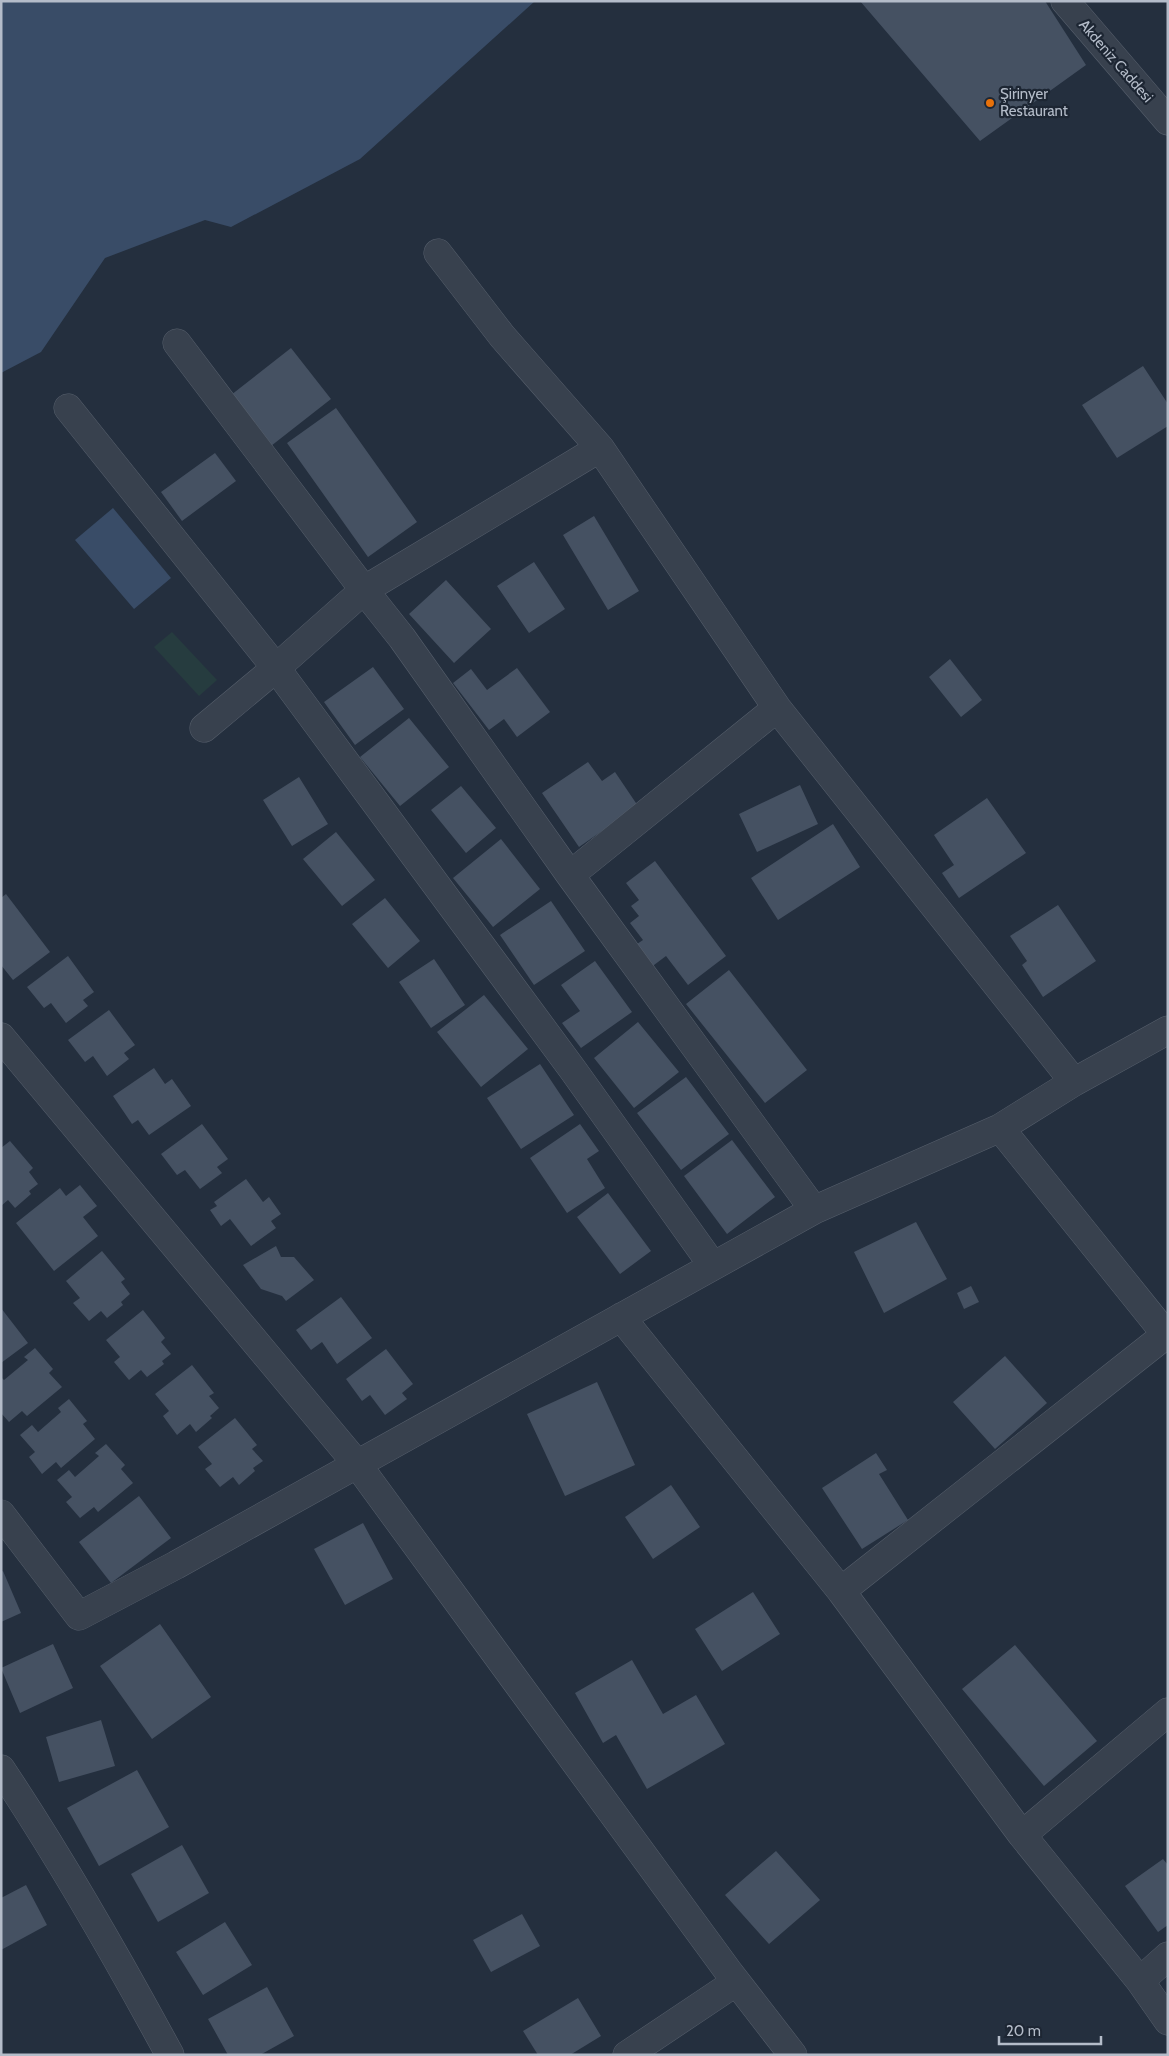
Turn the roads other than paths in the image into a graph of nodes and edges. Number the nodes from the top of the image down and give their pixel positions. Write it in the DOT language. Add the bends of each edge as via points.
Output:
graph roads {
  1 [pos="1065,1"];
  2 [pos="1168,121"];
  3 [pos="438,253"];
  4 [pos="177,343"];
  5 [pos="68,408"];
  6 [pos="600,448"];
  7 [pos="364,590"];
  8 [pos="276,668"];
  9 [pos="777,708"];
  10 [pos="204,728"];
  11 [pos="570,875"];
  12 [pos="1168,1030"];
  13 [pos="1,1037"];
  14 [pos="1074,1082"];
  15 [pos="1000,1128"];
  16 [pos="814,1210"];
  17 [pos="713,1266"];
  18 [pos="622,1317"];
  19 [pos="1167,1335"];
  20 [pos="357,1464"];
  21 [pos="1,1514"];
  22 [pos="841,1591"];
  23 [pos="1168,1712"];
  24 [pos="1,1769"];
  25 [pos="1022,1835"];
  26 [pos="1168,1956"];
  27 [pos="1140,1981"];
  28 [pos="736,1982"];
  29 [pos="1168,2021"];
  30 [pos="170,2055"];
  31 [pos="627,2055"];
  32 [pos="793,2055"];
  1 -- 2 [label="street, Akdeniz Caddesi"];
  3 -- 6 [label="street" via="502,336"];
  4 -- 7 [label="street"];
  5 -- 8 [label="street"];
  6 -- 7 [label="street"];
  6 -- 9 [label="street"];
  7 -- 8 [label="street"];
  7 -- 11 [label="street" via="402,638"];
  8 -- 10 [label="street"];
  8 -- 17 [label="street" via="573,1070"];
  9 -- 11 [label="street"];
  9 -- 14 [label="street"];
  11 -- 16 [label="street"];
  12 -- 14 [label="street"];
  13 -- 20 [label="street"];
  14 -- 15 [label="street"];
  15 -- 16 [label="street"];
  15 -- 19 [label="street"];
  16 -- 17 [label="street"];
  17 -- 18 [label="street"];
  18 -- 20 [label="street"];
  18 -- 22 [label="street"];
  19 -- 22 [label="street"];
  20 -- 21 [label="street" via="79,1616"];
  20 -- 28 [label="street"];
  22 -- 25 [label="street"];
  23 -- 25 [label="street"];
  24 -- 30 [label="street" via="109,1942"];
  25 -- 27 [label="street"];
  26 -- 27 [label="street"];
  27 -- 29 [label="street"];
  28 -- 31 [label="street"];
  28 -- 32 [label="street"];
}
